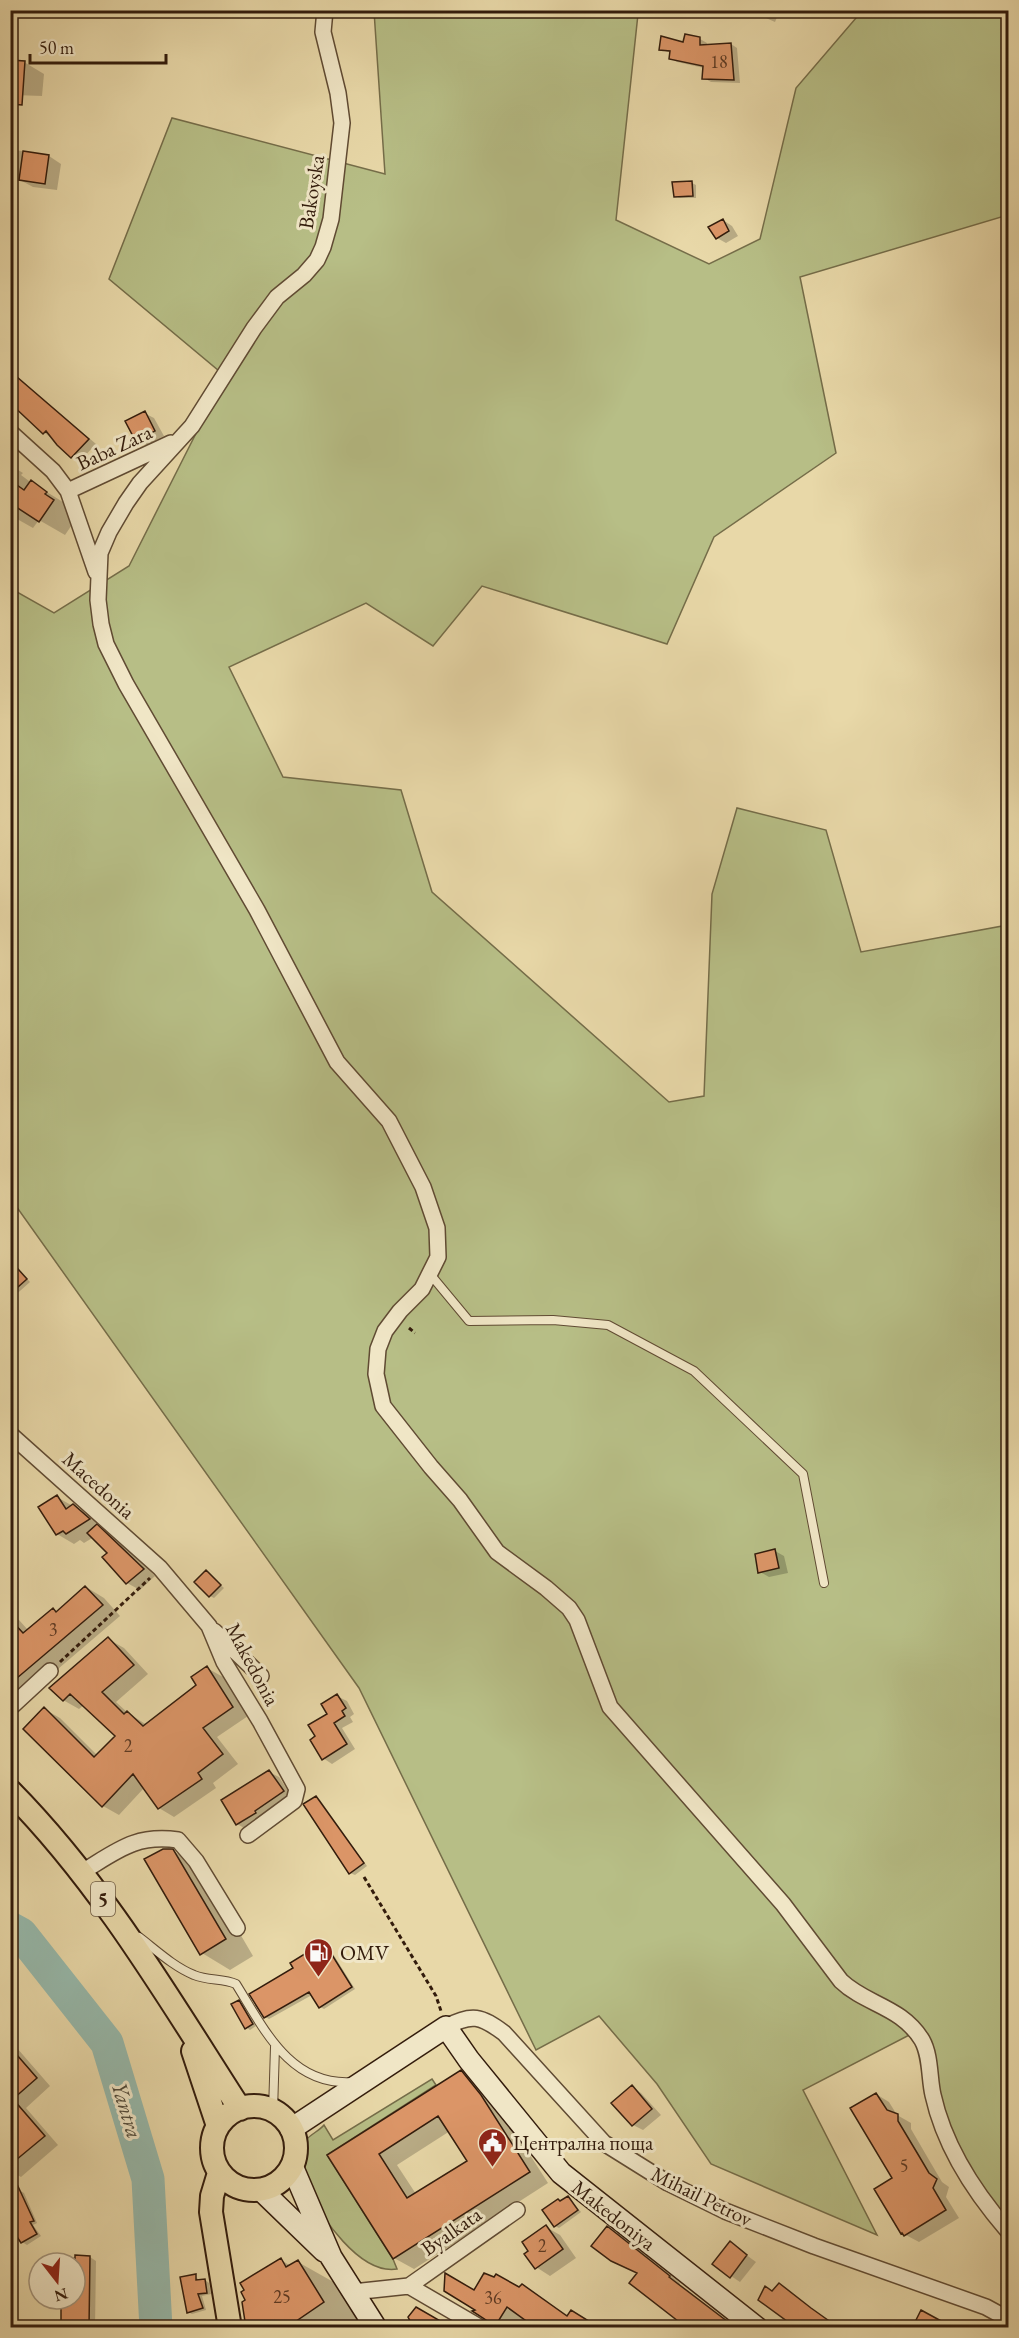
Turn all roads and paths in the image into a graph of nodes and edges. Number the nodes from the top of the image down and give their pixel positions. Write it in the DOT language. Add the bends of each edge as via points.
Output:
graph roads {
  1 [pos="325,10"];
  2 [pos="10,432"];
  3 [pos="178,441"];
  4 [pos="68,491"];
  5 [pos="98,577"];
  6 [pos="430,1274"];
  7 [pos="10,1434"];
  8 [pos="160,1568"];
  9 [pos="824,1583"];
  10 [pos="209,1626"];
  11 [pos="50,1671"];
  12 [pos="261,1676"];
  13 [pos="10,1708"];
  14 [pos="10,1791"];
  15 [pos="248,1835"];
  16 [pos="82,1872"];
  17 [pos="364,1877"];
  18 [pos="121,1924"];
  19 [pos="237,1928"];
  20 [pos="182,2018"];
  21 [pos="446,2027"];
  22 [pos="275,2047"];
  23 [pos="363,2082"];
  24 [pos="240,2109"];
  25 [pos="273,2111"];
  26 [pos="218,2126"];
  27 [pos="291,2129"];
  28 [pos="292,2166"];
  29 [pos="219,2173"];
  30 [pos="261,2190"];
  31 [pos="517,2210"];
  32 [pos="1008,2231"];
  33 [pos="331,2257"];
  34 [pos="409,2286"];
  35 [pos="353,2292"];
  36 [pos="1008,2319"];
  37 [pos="230,2328"];
  38 [pos="376,2328"];
  39 [pos="481,2328"];
  40 [pos="757,2328"];
  1 -- 3 [label="street, Bakoyska" via="323,32 342,123 331,219 323,247 304,275 259,320 209,401"];
  2 -- 4 [label="street, Baba Zara" via="53,471"];
  3 -- 4 [label="street, Baba Zara"];
  3 -- 5 [label="street, Bakoyska" via="126,503 100,553"];
  4 -- 5 [label="street, Baba Zara"];
  5 -- 6 [label="street" via="106,644 126,684 257,910 338,1062 389,1121 423,1187 437,1228 438,1257"];
  6 -- 9 [label="lane" via="469,1321 553,1320 608,1325 694,1371 803,1474"];
  6 -- 32 [label="street" via="422,1289 385,1330 378,1349 376,1374 384,1406 497,1552 569,1608 610,1707 783,1904 841,1981 851,1991 899,2015 922,2041 933,2096 958,2159"];
  7 -- 8 [label="street, Macedonia"];
  8 -- 10 [label="street, Makedonia"];
  8 -- 11 [label="path"];
  10 -- 12 [label="street"];
  10 -- 15 [label="street, Makedonia" via="224,1662 297,1789 294,1801"];
  11 -- 13 [label="street"];
  14 -- 16 [label="main road, 5"];
  16 -- 18 [label="main road, 5"];
  16 -- 19 [label="street" via="129,1843 157,1837 178,1840 196,1861"];
  17 -- 21 [label="path" via="436,1996"];
  18 -- 20 [label="main road, 5"];
  18 -- 22 [label="lane" via="196,1976 236,1984"];
  20 -- 24 [label="main road, 5"];
  20 -- 26 [label="main road, 5"];
  21 -- 23 [label="main road, Mihail Petrov"];
  21 -- 36 [label="street, Mihail Petrov" via="470,2017 487,2021 504,2033 604,2143 668,2183 725,2211 986,2307"];
  21 -- 40 [label="main road, Makedoniya" via="561,2173"];
  22 -- 23 [label="lane" via="312,2076 336,2084"];
  22 -- 25 [label="lane"];
  23 -- 27 [label="main road, Mihail Petrov"];
  24 -- 25 [label="main road" via="253,2106"];
  24 -- 26 [label="main road"];
  25 -- 27 [label="main road"];
  26 -- 29 [label="main road, 5" via="212,2150"];
  27 -- 28 [label="main road" via="296,2147"];
  28 -- 30 [label="main road" via="279,2182"];
  28 -- 33 [label="main road"];
  29 -- 30 [label="main road" via="241,2188"];
  29 -- 37 [label="main road, 5" via="212,2212"];
  30 -- 33 [label="main road"];
  31 -- 34 [label="street, Byalkata"];
  33 -- 35 [label="main road"];
  34 -- 35 [label="street"];
  34 -- 39 [label="street"];
  35 -- 38 [label="main road"];
}
